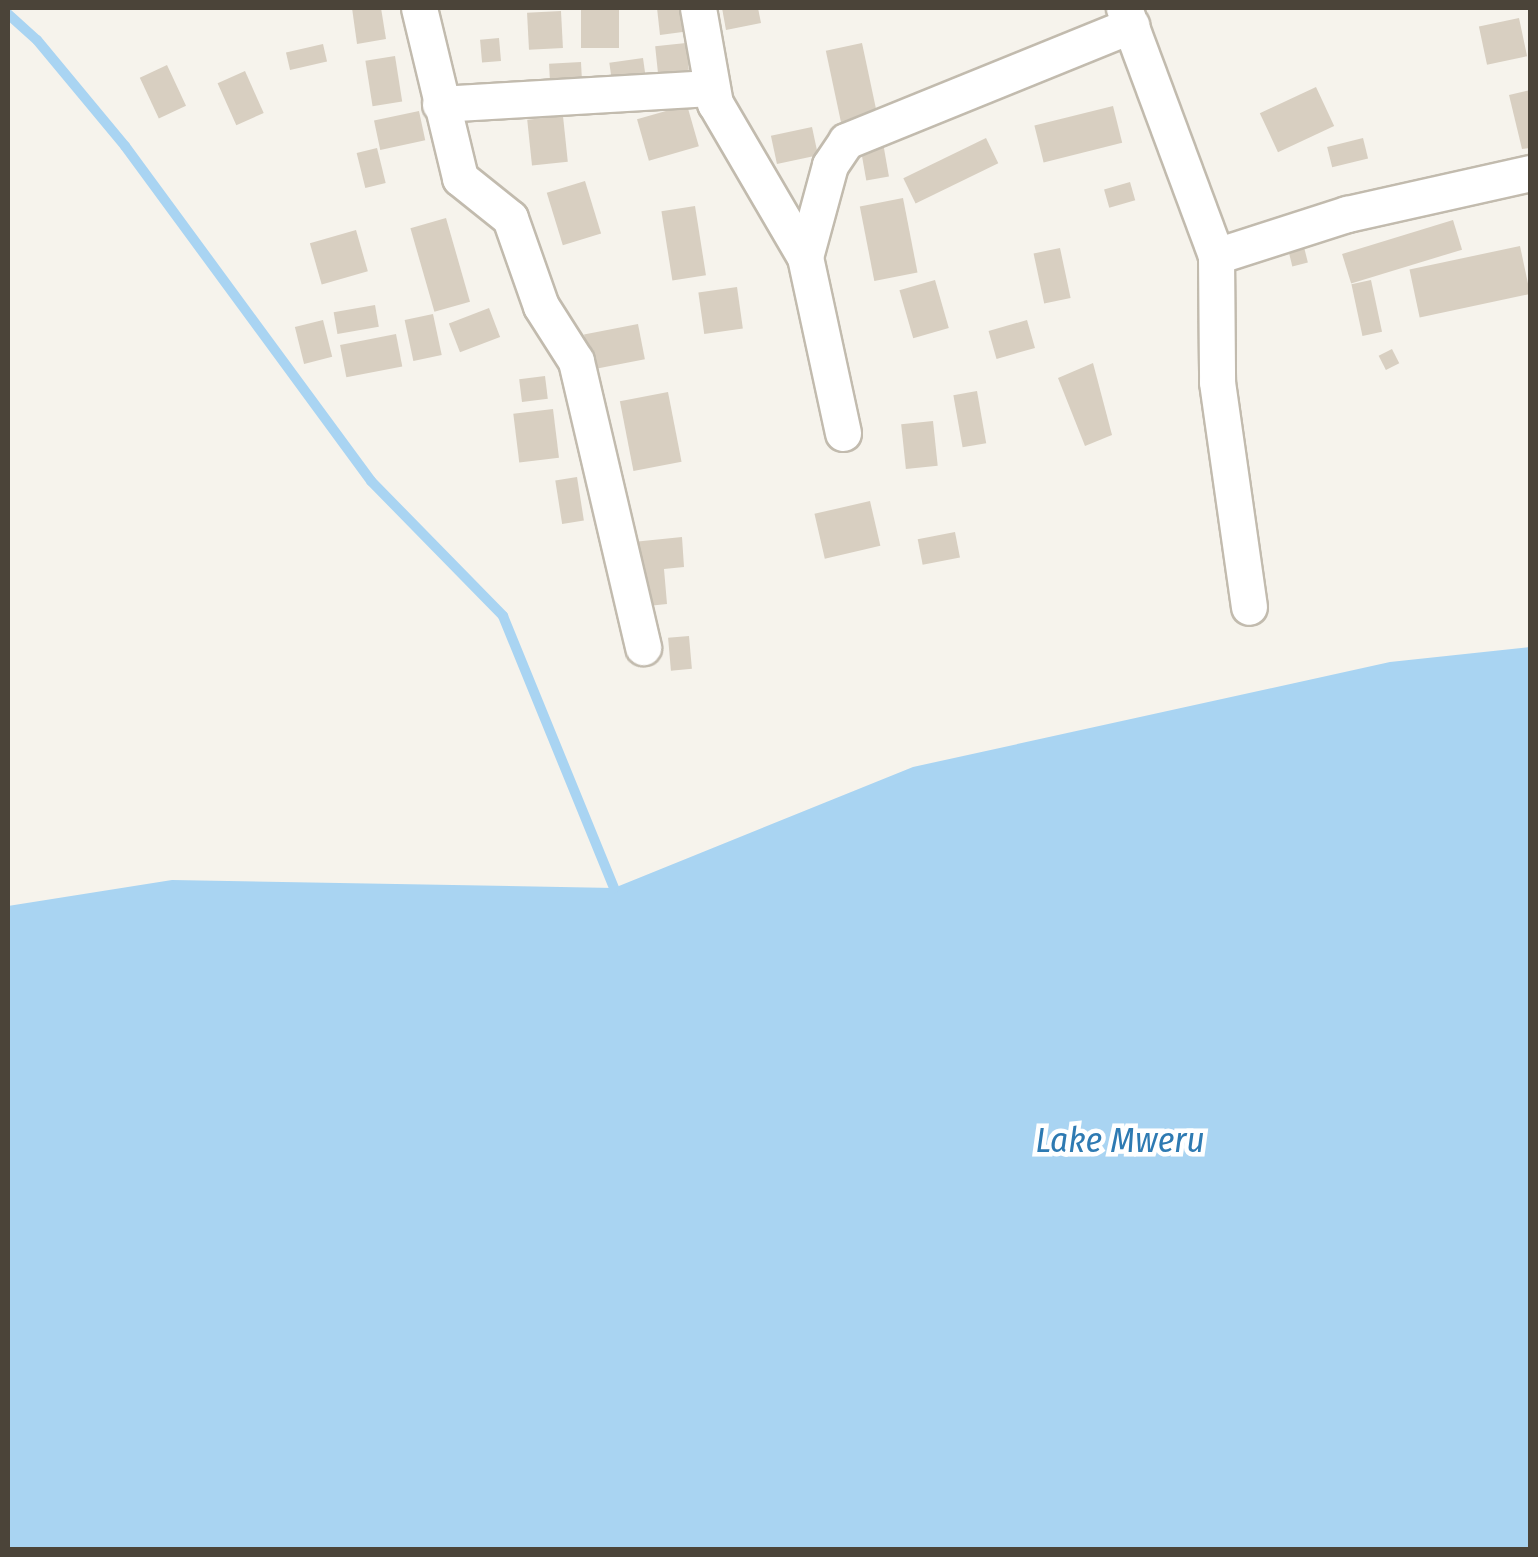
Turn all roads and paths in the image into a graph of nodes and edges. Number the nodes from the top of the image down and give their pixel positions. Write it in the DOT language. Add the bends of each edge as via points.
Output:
graph roads {
  1 [pos="419,8"];
  2 [pos="698,8"];
  3 [pos="1127,16"];
  4 [pos="710,88"];
  5 [pos="440,104"];
  6 [pos="1530,173"];
  7 [pos="1216,256"];
  8 [pos="805,257"];
  9 [pos="842,433"];
  10 [pos="1249,607"];
  11 [pos="643,647"];
  1 -- 5 [label="street"];
  2 -- 4 [label="street"];
  3 -- 7 [label="street"];
  3 -- 8 [label="street" via="846,141 830,165"];
  4 -- 5 [label="street"];
  4 -- 8 [label="street"];
  5 -- 11 [label="street" via="460,178 510,218 542,306 576,361"];
  6 -- 7 [label="street" via="1347,214"];
  7 -- 10 [label="street" via="1218,382"];
  8 -- 9 [label="street"];
}
